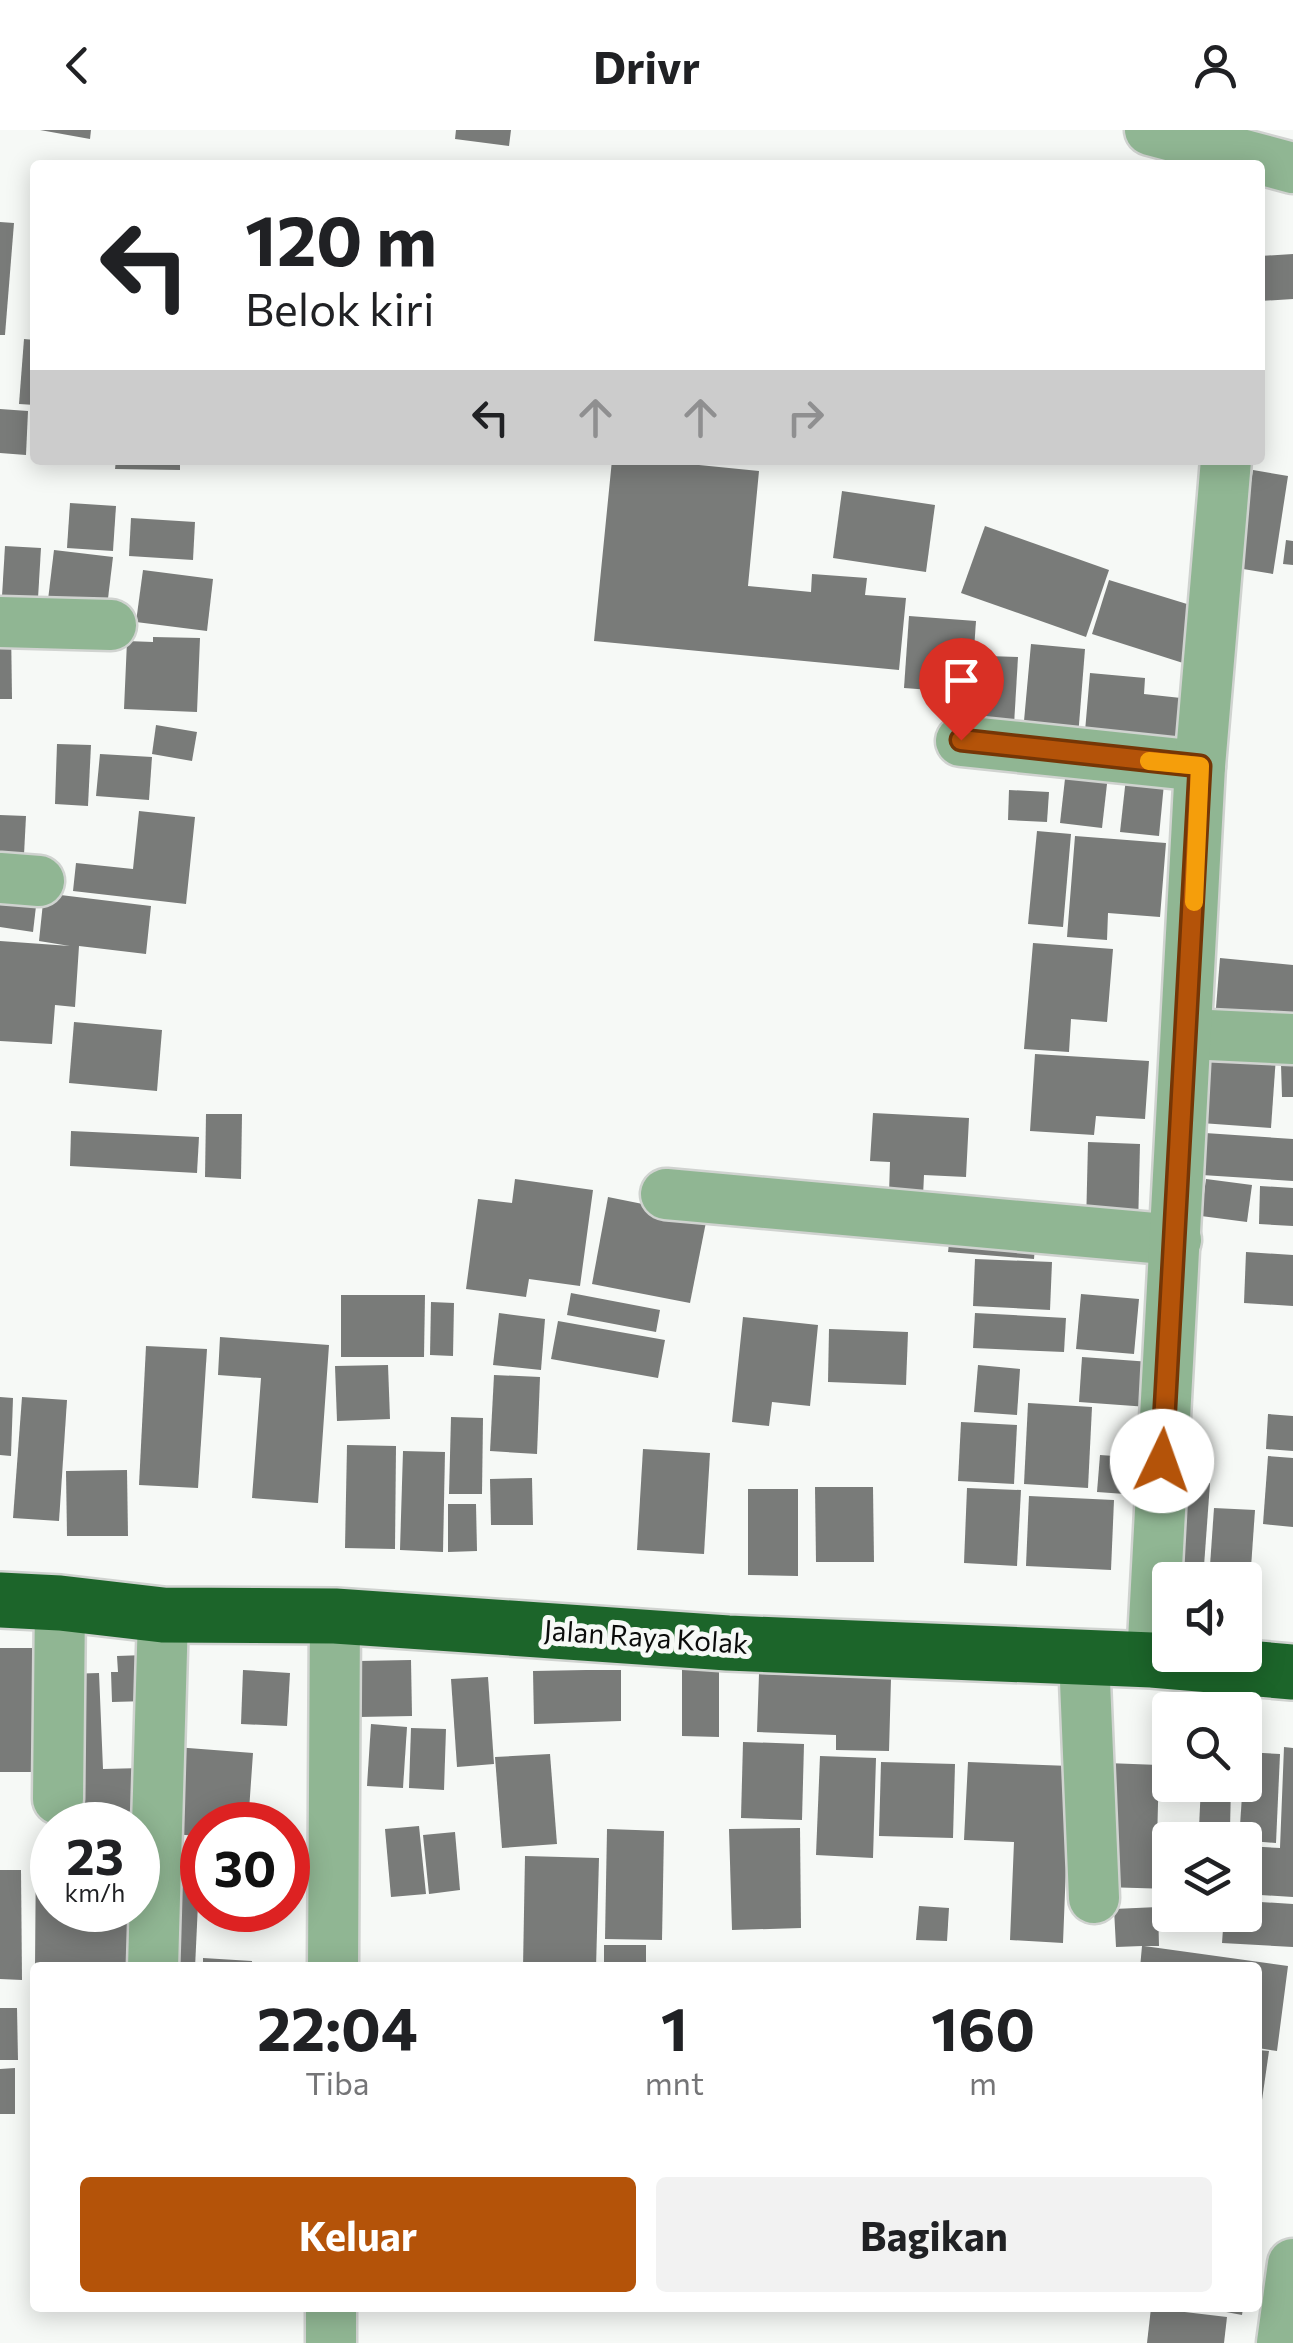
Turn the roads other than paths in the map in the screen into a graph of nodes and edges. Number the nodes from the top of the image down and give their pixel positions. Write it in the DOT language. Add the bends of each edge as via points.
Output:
graph roads {
  1 [pos="1150,130"];
  2 [pos="1251,160"];
  3 [pos="1226,465"];
  4 [pos="0,622"];
  5 [pos="110,625"];
  6 [pos="961,740"];
  7 [pos="1200,766"];
  8 [pos="1188,1034"];
  9 [pos="1293,1039"];
  10 [pos="666,1194"];
  11 [pos="1176,1240"];
  12 [pos="1158,1562"];
  13 [pos="0,1600"];
  14 [pos="60,1603"];
  15 [pos="164,1615"];
  16 [pos="335,1616"];
  17 [pos="1084,1657"];
  18 [pos="1152,1660"];
  19 [pos="1262,1669"];
  20 [pos="1293,1672"];
  21 [pos="58,1799"];
  22 [pos="1094,1898"];
  23 [pos="153,1962"];
  24 [pos="333,1962"];
  25 [pos="1293,2264"];
  26 [pos="331,2312"];
  27 [pos="330,2343"];
  28 [pos="1282,2343"];
  1 -- 2 [label="street"];
  3 -- 7 [label="street"];
  4 -- 5 [label="street"];
  6 -- 7 [label="street"];
  7 -- 8 [label="street"];
  8 -- 9 [label="street"];
  8 -- 11 [label="street"];
  10 -- 11 [label="street"];
  11 -- 12 [label="street"];
  13 -- 14 [label="highway, Jalan Raya Kolak"];
  14 -- 15 [label="highway, Jalan Raya Kolak"];
  14 -- 21 [label="street"];
  15 -- 16 [label="highway, Jalan Raya Kolak"];
  15 -- 23 [label="street"];
  16 -- 17 [label="highway, Jalan Raya Kolak" via="728,1643"];
  16 -- 24 [label="street"];
  17 -- 18 [label="highway, Jalan Raya Kolak"];
  17 -- 22 [label="street"];
  19 -- 20 [label="highway, Jalan Raya Kolak"];
  25 -- 28 [label="street"];
  26 -- 27 [label="street"];
}
